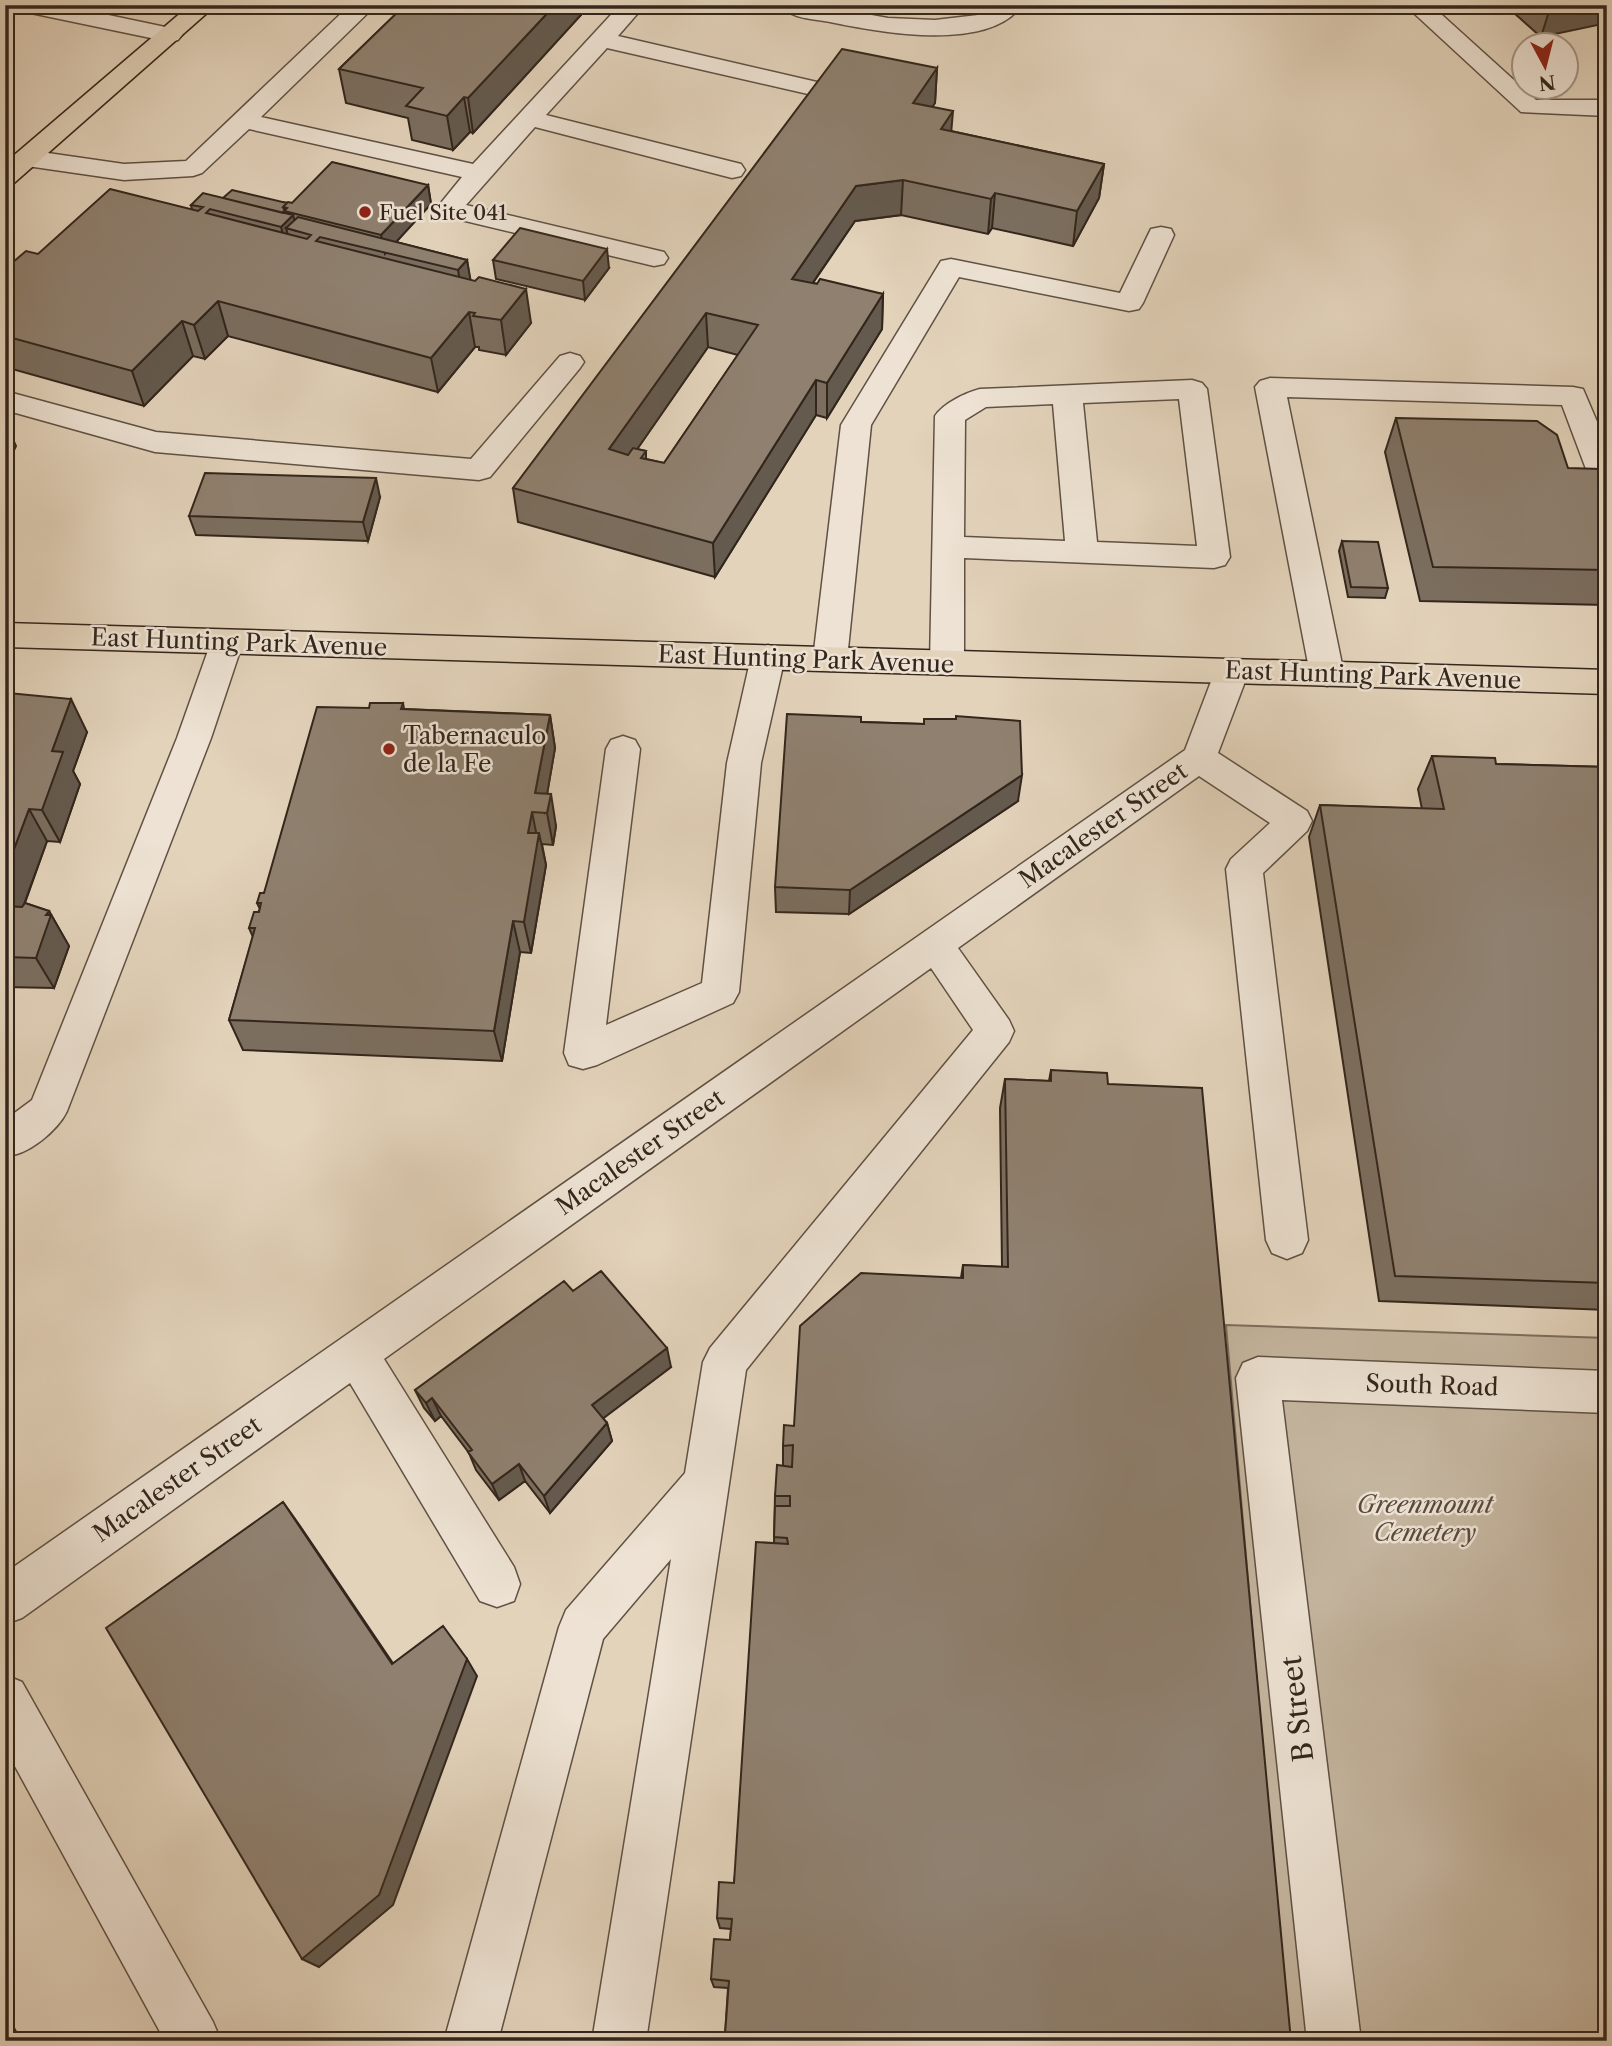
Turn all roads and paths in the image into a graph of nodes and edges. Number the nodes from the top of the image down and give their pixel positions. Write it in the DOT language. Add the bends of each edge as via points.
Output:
graph roads {
  1 [pos="26,5"];
  2 [pos="204,5"];
  3 [pos="364,5"];
  4 [pos="633,5"];
  5 [pos="792,5"];
  6 [pos="1010,5"];
  7 [pos="1417,5"];
  8 [pos="170,35"];
  9 [pos="600,39"];
  10 [pos="808,87"];
  11 [pos="1607,108"];
  12 [pos="529,118"];
  13 [pos="243,120"];
  14 [pos="732,170"];
  15 [pos="11,171"];
  16 [pos="479,173"];
  17 [pos="1161,235"];
  18 [pos="654,258"];
  19 [pos="570,362"];
  20 [pos="1067,394"];
  21 [pos="5,400"];
  22 [pos="1607,485"];
  23 [pos="948,547"];
  24 [pos="1082,552"];
  25 [pos="5,635"];
  26 [pos="227,642"];
  27 [pos="768,657"];
  28 [pos="830,659"];
  29 [pos="947,663"];
  30 [pos="1232,671"];
  31 [pos="1327,674"];
  32 [pos="1607,682"];
  33 [pos="623,748"];
  34 [pos="1199,758"];
  35 [pos="934,944"];
  36 [pos="5,1139"];
  37 [pos="1287,1240"];
  38 [pos="356,1353"];
  39 [pos="1258,1378"];
  40 [pos="1607,1392"];
  41 [pos="706,1483"];
  42 [pos="497,1584"];
  43 [pos="5,1601"];
  44 [pos="5,1699"];
  45 [pos="194,2041"];
  46 [pos="471,2041"];
  47 [pos="619,2041"];
  48 [pos="1334,2041"];
  1 -- 8 [label="street"];
  2 -- 8 [label="main road"];
  3 -- 13 [label="street"];
  4 -- 9 [label="street"];
  5 -- 6 [label="street" via="881,26 985,22"];
  7 -- 11 [label="street" via="1530,107"];
  8 -- 15 [label="main road"];
  9 -- 10 [label="street"];
  9 -- 12 [label="street"];
  12 -- 14 [label="street"];
  12 -- 16 [label="street"];
  13 -- 15 [label="street" via="193,168"];
  13 -- 16 [label="street"];
  16 -- 18 [label="street" via="449,209"];
  17 -- 28 [label="street" via="1129,303 951,267 856,425"];
  19 -- 21 [label="street" via="478,470 155,442"];
  20 -- 23 [label="street" via="980,398 950,416"];
  20 -- 24 [label="street"];
  20 -- 24 [label="street" via="1192,389 1214,556"];
  22 -- 31 [label="street" via="1573,396 1270,387"];
  23 -- 24 [label="street"];
  23 -- 29 [label="street"];
  25 -- 26 [label="main road, East Hunting Park Avenue"];
  26 -- 27 [label="main road, East Hunting Park Avenue"];
  26 -- 36 [label="street" via="194,738 47,1111"];
  27 -- 28 [label="main road, East Hunting Park Avenue"];
  27 -- 33 [label="street" via="744,763 720,992 583,1053"];
  28 -- 29 [label="main road, East Hunting Park Avenue"];
  29 -- 30 [label="main road, East Hunting Park Avenue"];
  30 -- 31 [label="main road, East Hunting Park Avenue"];
  30 -- 34 [label="street, Macalester Street"];
  31 -- 32 [label="main road, East Hunting Park Avenue"];
  34 -- 35 [label="street, Macalester Street"];
  34 -- 37 [label="street" via="1294,821 1244,869"];
  35 -- 38 [label="street, Macalester Street"];
  35 -- 41 [label="street" via="995,1031 725,1362"];
  38 -- 42 [label="street"];
  38 -- 43 [label="street, Macalester Street"];
  39 -- 40 [label="street, South Road"];
  39 -- 48 [label="street, B Street"];
  41 -- 46 [label="street" via="583,1627"];
  41 -- 47 [label="street"];
  44 -- 45 [label="street"];
}
